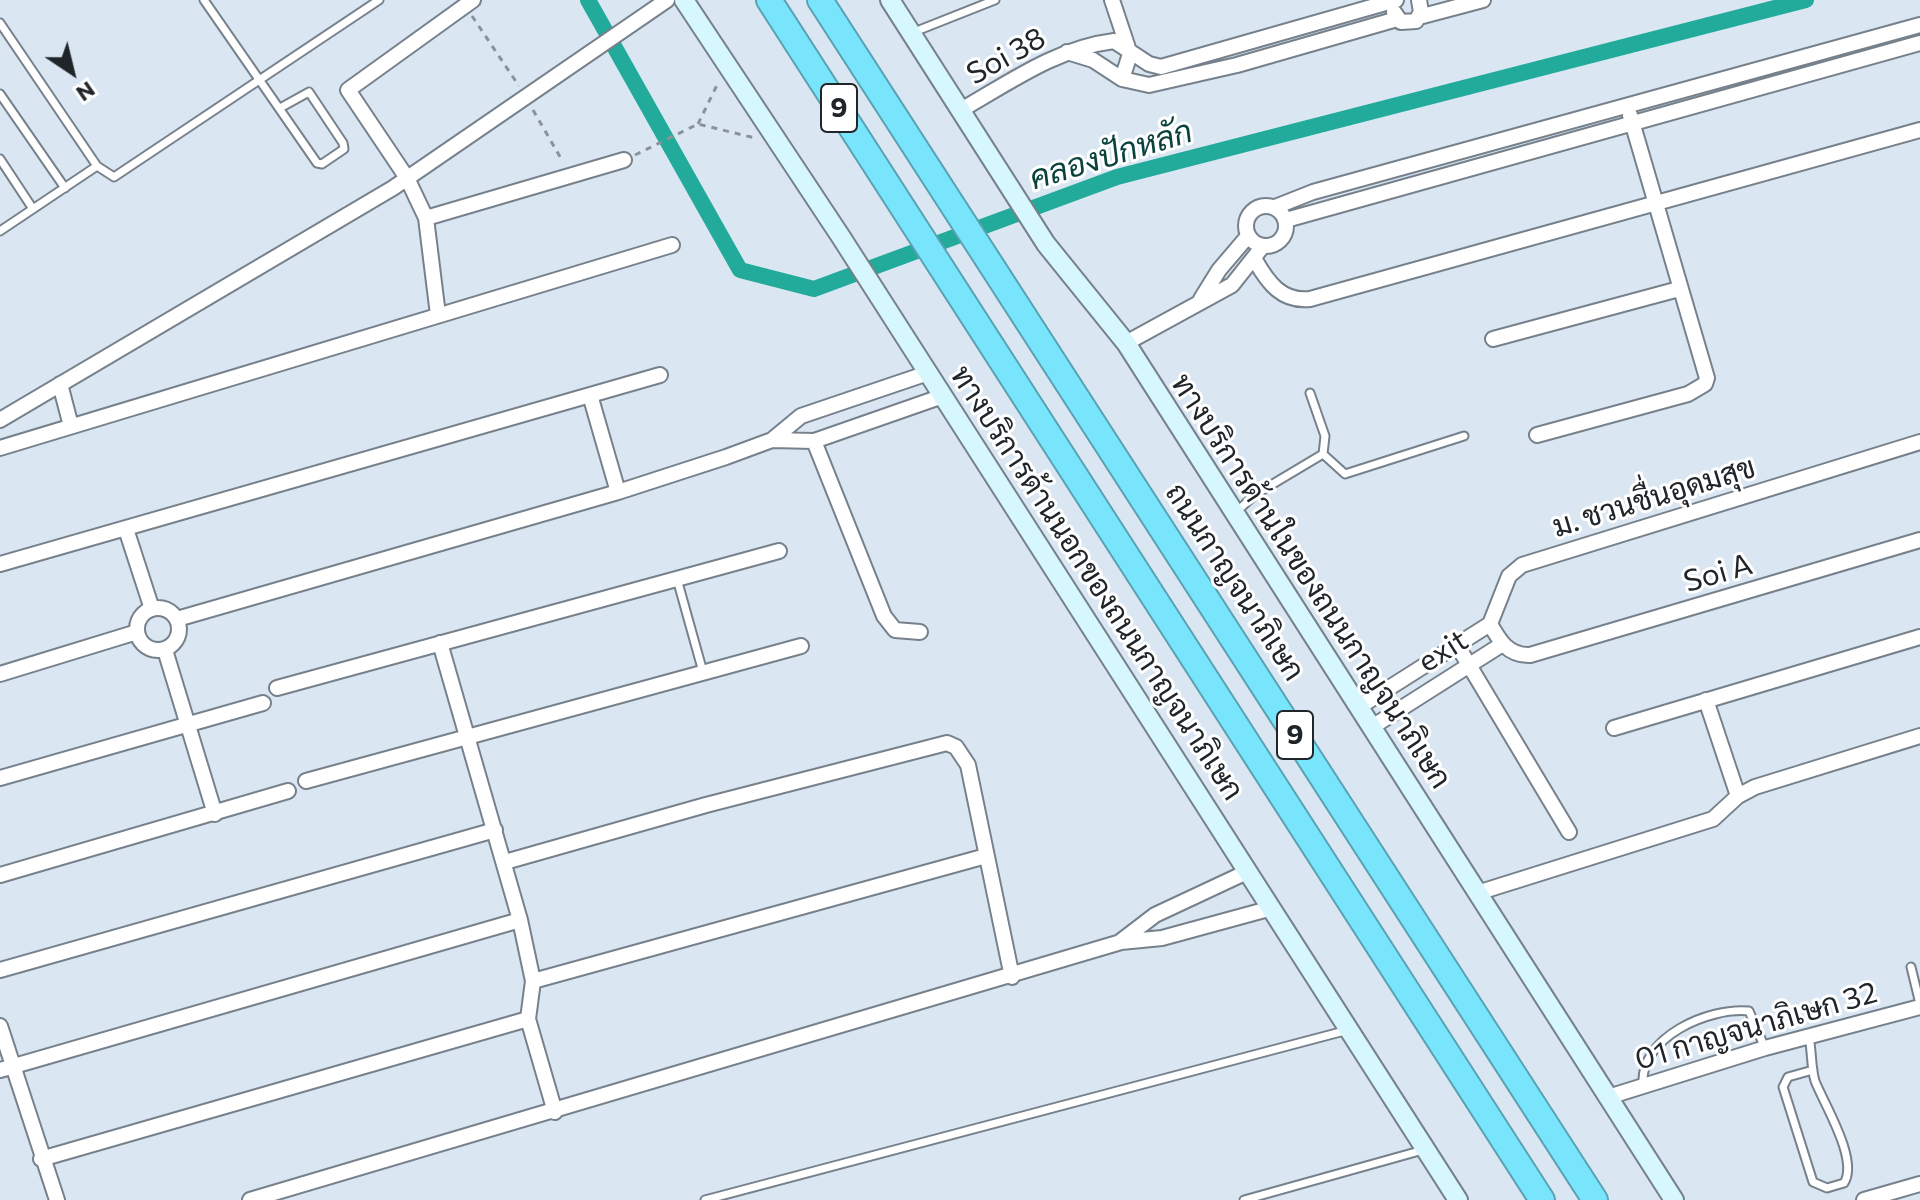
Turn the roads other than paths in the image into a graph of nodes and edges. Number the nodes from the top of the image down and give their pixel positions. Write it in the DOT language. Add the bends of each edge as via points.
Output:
graph roads {
  1 [pos="204,0"];
  2 [pos="379,0"];
  3 [pos="667,0"];
  4 [pos="684,0"];
  5 [pos="769,0"];
  6 [pos="820,0"];
  7 [pos="890,0"];
  8 [pos="995,0"];
  9 [pos="1112,0"];
  10 [pos="1396,0"];
  11 [pos="1419,0"];
  12 [pos="1483,0"];
  13 [pos="470,3"];
  14 [pos="1419,17"];
  15 [pos="1397,19"];
  16 [pos="0,23"];
  17 [pos="1920,25"];
  18 [pos="912,33"];
  19 [pos="1920,43"];
  20 [pos="1067,52"];
  21 [pos="1130,54"];
  22 [pos="1161,74"];
  23 [pos="1122,79"];
  24 [pos="260,82"];
  25 [pos="0,94"];
  26 [pos="4,107"];
  27 [pos="1628,107"];
  28 [pos="280,108"];
  29 [pos="961,110"];
  30 [pos="1632,123"];
  31 [pos="1920,130"];
  32 [pos="0,159"];
  33 [pos="624,160"];
  34 [pos="1415,164"];
  35 [pos="97,166"];
  36 [pos="407,178"];
  37 [pos="1419,181"];
  38 [pos="65,188"];
  39 [pos="1654,203"];
  40 [pos="1275,207"];
  41 [pos="33,209"];
  42 [pos="426,218"];
  43 [pos="1286,220"];
  44 [pos="0,231"];
  45 [pos="1248,236"];
  46 [pos="672,245"];
  47 [pos="1263,246"];
  48 [pos="1255,260"];
  49 [pos="1679,289"];
  50 [pos="1201,299"];
  51 [pos="438,315"];
  52 [pos="1493,339"];
  53 [pos="1126,343"];
  54 [pos="928,373"];
  55 [pos="660,375"];
  56 [pos="60,384"];
  57 [pos="1310,393"];
  58 [pos="590,395"];
  59 [pos="943,396"];
  60 [pos="838,404"];
  61 [pos="0,420"];
  62 [pos="71,426"];
  63 [pos="847,428"];
  64 [pos="1537,435"];
  65 [pos="1464,436"];
  66 [pos="772,440"];
  67 [pos="814,441"];
  68 [pos="1920,442"];
  69 [pos="0,448"];
  70 [pos="1323,454"];
  71 [pos="618,492"];
  72 [pos="1235,513"];
  73 [pos="126,529"];
  74 [pos="1920,540"];
  75 [pos="779,551"];
  76 [pos="0,564"];
  77 [pos="677,579"];
  78 [pos="152,609"];
  79 [pos="177,619"];
  80 [pos="1490,624"];
  81 [pos="137,632"];
  82 [pos="920,632"];
  83 [pos="1920,637"];
  84 [pos="440,643"];
  85 [pos="1457,645"];
  86 [pos="1501,645"];
  87 [pos="801,646"];
  88 [pos="165,650"];
  89 [pos="1470,665"];
  90 [pos="703,672"];
  91 [pos="0,674"];
  92 [pos="277,688"];
  93 [pos="1706,700"];
  94 [pos="263,703"];
  95 [pos="1359,707"];
  96 [pos="188,724"];
  97 [pos="1372,727"];
  98 [pos="1614,728"];
  99 [pos="1920,736"];
  100 [pos="468,737"];
  101 [pos="0,778"];
  102 [pos="306,781"];
  103 [pos="288,791"];
  104 [pos="1738,796"];
  105 [pos="215,814"];
  106 [pos="495,830"];
  107 [pos="1569,832"];
  108 [pos="986,856"];
  109 [pos="505,862"];
  110 [pos="1249,871"];
  111 [pos="0,875"];
  112 [pos="1477,893"];
  113 [pos="1272,908"];
  114 [pos="520,920"];
  115 [pos="1121,942"];
  116 [pos="1911,967"];
  117 [pos="0,970"];
  118 [pos="1012,977"];
  119 [pos="533,981"];
  120 [pos="1920,1005"];
  121 [pos="528,1019"];
  122 [pos="0,1026"];
  123 [pos="1348,1030"];
  124 [pos="1809,1036"];
  125 [pos="1765,1048"];
  126 [pos="6,1069"];
  127 [pos="1813,1070"];
  128 [pos="1643,1084"];
  129 [pos="1608,1097"];
  130 [pos="555,1112"];
  131 [pos="1425,1149"];
  132 [pos="41,1159"];
  133 [pos="1920,1184"];
  134 [pos="57,1200"];
  135 [pos="250,1200"];
  136 [pos="705,1200"];
  137 [pos="1244,1200"];
  138 [pos="1458,1200"];
  139 [pos="1542,1200"];
  140 [pos="1595,1200"];
  141 [pos="1674,1200"];
  142 [pos="1864,1200"];
  1 -- 24 [label="lane"];
  2 -- 24 [label="lane"];
  3 -- 36 [label="street"];
  4 -- 54 [label="main road, ทางบริการด้านนอกของถนนกาญจนาภิเษก"];
  5 -- 139 [label="highway, 9"];
  6 -- 140 [label="highway, ถนนกาญจนาภิเษก / 9"];
  7 -- 18 [label="main road, ทางบริการด้านในของถนนกาญจนาภิเษก"];
  8 -- 18 [label="lane"];
  9 -- 21 [label="street"];
  10 -- 15 [label="street"];
  10 -- 22 [label="street"];
  11 -- 14 [label="street"];
  12 -- 14 [label="street"];
  13 -- 36 [label="street" via="348,90"];
  14 -- 15 [label="street" via="1406,23"];
  15 -- 22 [label="street" via="1237,65"];
  16 -- 35 [label="lane"];
  17 -- 27 [label="street"];
  18 -- 29 [label="main road, ทางบริการด้านในของถนนกาญจนาภิเษก"];
  19 -- 30 [label="street"];
  20 -- 21 [label="street, Soi 38" via="1114,41"];
  20 -- 23 [label="street" via="1093,60"];
  20 -- 29 [label="street, Soi 38"];
  21 -- 22 [label="street, Soi 38"];
  21 -- 23 [label="street"];
  22 -- 23 [label="street" via="1149,85"];
  24 -- 28 [label="lane"];
  24 -- 35 [label="lane" via="122,174 107,175"];
  25 -- 26 [label="lane"];
  26 -- 38 [label="lane"];
  27 -- 30 [label="street"];
  27 -- 34 [label="street"];
  28 -- 28 [label="lane" via="309,92 344,149 319,164"];
  29 -- 53 [label="main road, ทางบริการด้านในของถนนกาญจนาภิเษก" via="1046,244"];
  30 -- 37 [label="street"];
  30 -- 39 [label="street"];
  31 -- 39 [label="street"];
  32 -- 41 [label="lane"];
  33 -- 42 [label="street"];
  34 -- 37 [label="street"];
  34 -- 40 [label="street"];
  35 -- 38 [label="lane"];
  36 -- 42 [label="street"];
  36 -- 56 [label="street"];
  37 -- 43 [label="street"];
  38 -- 41 [label="lane"];
  39 -- 48 [label="street" via="1310,299 1286,297"];
  39 -- 49 [label="street"];
  40 -- 43 [label="street"];
  40 -- 45 [label="street" via="1260,206 1249,215"];
  41 -- 44 [label="lane"];
  42 -- 51 [label="street"];
  43 -- 47 [label="street" via="1279,242"];
  45 -- 47 [label="street"];
  45 -- 50 [label="street"];
  46 -- 51 [label="street"];
  47 -- 48 [label="street"];
  48 -- 50 [label="street" via="1232,285"];
  49 -- 52 [label="street"];
  49 -- 64 [label="street" via="1705,384 1688,394"];
  50 -- 53 [label="street"];
  51 -- 62 [label="street"];
  53 -- 72 [label="main road, ทางบริการด้านในของถนนกาญจนาภิเษก"];
  54 -- 59 [label="main road, ทางบริการด้านนอกของถนนกาญจนาภิเษก"];
  54 -- 60 [label="street"];
  55 -- 58 [label="street"];
  56 -- 61 [label="street"];
  56 -- 62 [label="street"];
  57 -- 70 [label="lane" via="1325,436"];
  58 -- 71 [label="street"];
  58 -- 73 [label="street"];
  59 -- 63 [label="street"];
  59 -- 110 [label="main road, ทางบริการด้านนอกของถนนกาญจนาภิเษก"];
  60 -- 63 [label="street"];
  60 -- 66 [label="street" via="801,416"];
  62 -- 69 [label="street"];
  63 -- 67 [label="street"];
  65 -- 70 [label="lane" via="1345,474"];
  66 -- 67 [label="street"];
  66 -- 71 [label="street"];
  67 -- 82 [label="street" via="884,616 895,630"];
  68 -- 80 [label="street, ม. ชวนชื่นอุดมสุข" via="1522,565 1509,576"];
  70 -- 72 [label="lane" via="1256,494"];
  71 -- 79 [label="street"];
  72 -- 95 [label="main road, ทางบริการด้านในของถนนกาญจนาภิเษก"];
  73 -- 76 [label="street"];
  73 -- 78 [label="street"];
  74 -- 86 [label="street, Soi A" via="1530,655"];
  75 -- 77 [label="street"];
  77 -- 84 [label="street"];
  77 -- 90 [label="lane"];
  78 -- 79 [label="street" via="168,610"];
  78 -- 81 [label="street" via="140,617"];
  79 -- 88 [label="street" via="178,636"];
  80 -- 85 [label="street"];
  80 -- 86 [label="street"];
  81 -- 88 [label="street" via="149,649"];
  81 -- 91 [label="street"];
  83 -- 93 [label="street"];
  84 -- 92 [label="street"];
  84 -- 100 [label="street"];
  85 -- 89 [label="street"];
  85 -- 95 [label="street"];
  86 -- 89 [label="street, exit"];
  87 -- 90 [label="street"];
  88 -- 96 [label="street"];
  89 -- 97 [label="street, exit"];
  89 -- 107 [label="street"];
  90 -- 100 [label="street"];
  93 -- 98 [label="street"];
  93 -- 104 [label="street"];
  94 -- 96 [label="street"];
  95 -- 97 [label="main road, ทางบริการด้านในของถนนกาญจนาภิเษก"];
  96 -- 101 [label="street"];
  96 -- 105 [label="street"];
  97 -- 112 [label="main road, ทางบริการด้านในของถนนกาญจนาภิเษก"];
  99 -- 104 [label="street"];
  100 -- 102 [label="street"];
  100 -- 106 [label="street"];
  103 -- 105 [label="street"];
  104 -- 112 [label="street" via="1713,819"];
  105 -- 111 [label="street"];
  106 -- 109 [label="street"];
  106 -- 117 [label="street"];
  108 -- 109 [label="street" via="968,765 956,747 941,743"];
  108 -- 118 [label="street"];
  108 -- 119 [label="street"];
  109 -- 114 [label="street"];
  110 -- 113 [label="main road, ทางบริการด้านนอกของถนนกาญจนาภิเษก"];
  110 -- 115 [label="street" via="1155,915"];
  112 -- 129 [label="main road, ทางบริการด้านในของถนนกาญจนาภิเษก"];
  113 -- 115 [label="street" via="1162,938"];
  113 -- 123 [label="main road, ทางบริการด้านนอกของถนนกาญจนาภิเษก"];
  114 -- 119 [label="street"];
  114 -- 126 [label="street"];
  115 -- 118 [label="street"];
  116 -- 120 [label="lane"];
  118 -- 130 [label="street"];
  119 -- 121 [label="street"];
  120 -- 124 [label="street, 01 กาญจนาภิเษก 32"];
  121 -- 130 [label="street"];
  121 -- 132 [label="street"];
  122 -- 126 [label="street"];
  123 -- 131 [label="main road, ทางบริการด้านนอกของถนนกาญจนาภิเษก"];
  123 -- 136 [label="lane"];
  124 -- 125 [label="street, 01 กาญจนาภิเษก 32"];
  124 -- 127 [label="lane"];
  125 -- 128 [label="street, 01 กาญจนาภิเษก 32"];
  125 -- 128 [label="lane" via="1749,1011 1697,1020 1655,1049 1642,1069"];
  126 -- 132 [label="street"];
  127 -- 127 [label="lane" via="1788,1077 1783,1087 1813,1182 1827,1188 1844,1183 1848,1172 1836,1121"];
  128 -- 129 [label="street, 01 กาญจนาภิเษก 32"];
  129 -- 141 [label="main road, ทางบริการด้านในของถนนกาญจนาภิเษก"];
  130 -- 135 [label="street"];
  131 -- 137 [label="lane"];
  131 -- 138 [label="main road, ทางบริการด้านนอกของถนนกาญจนาภิเษก"];
  132 -- 134 [label="street"];
  133 -- 142 [label="street"];
}
